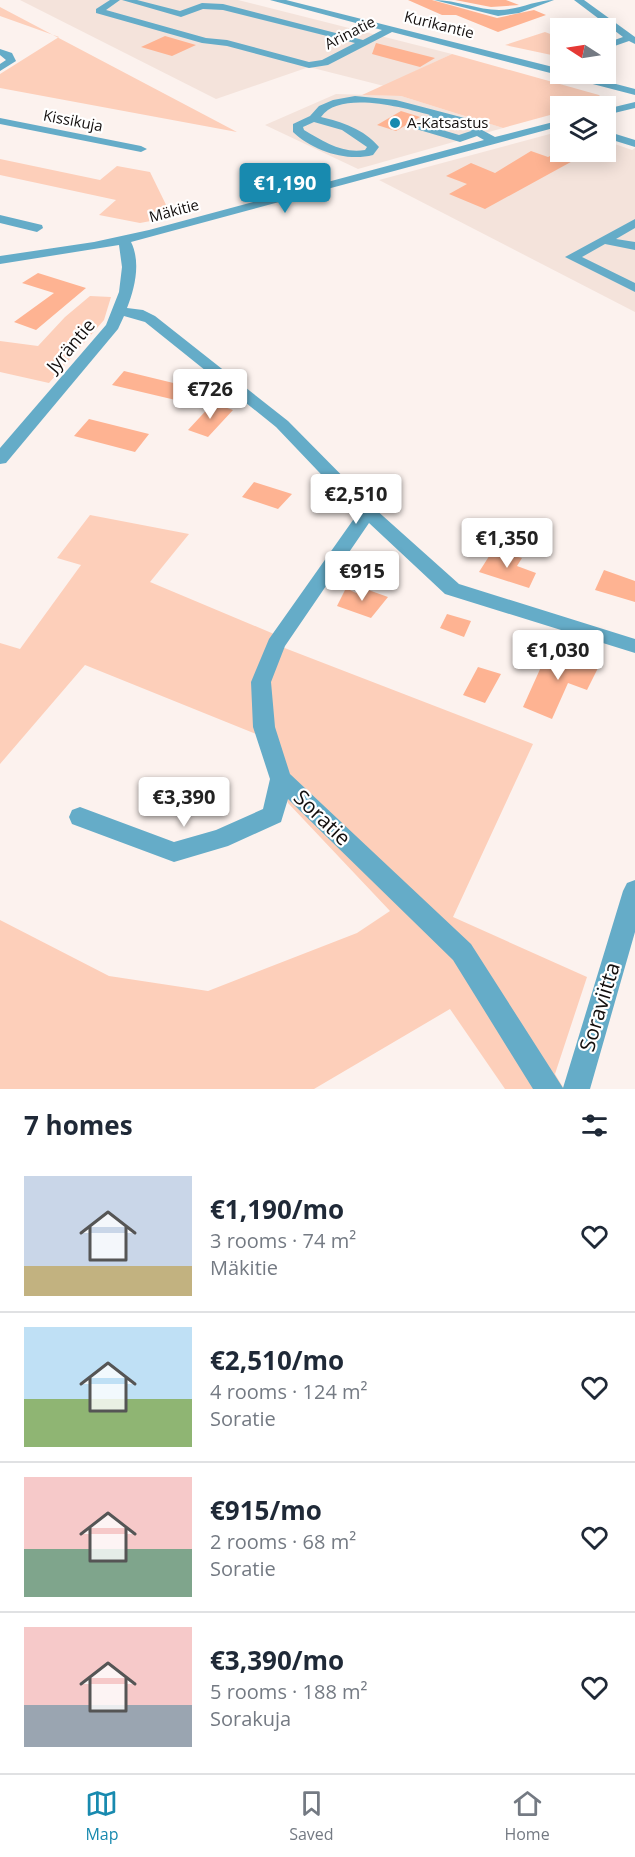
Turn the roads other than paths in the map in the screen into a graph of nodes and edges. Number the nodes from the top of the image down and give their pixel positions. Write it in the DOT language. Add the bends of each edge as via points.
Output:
graph roads {
  1 [pos="116,0"];
  2 [pos="126,0"];
  3 [pos="275,0"];
  4 [pos="439,0"];
  5 [pos="550,0"];
  6 [pos="578,0"];
  7 [pos="391,29"];
  8 [pos="632,39"];
  9 [pos="363,43"];
  10 [pos="616,43"];
  11 [pos="0,52"];
  12 [pos="0,68"];
  13 [pos="550,69"];
  14 [pos="605,84"];
  15 [pos="635,92"];
  16 [pos="635,105"];
  17 [pos="616,110"];
  18 [pos="438,114"];
  19 [pos="314,119"];
  20 [pos="0,122"];
  21 [pos="550,126"];
  22 [pos="478,132"];
  23 [pos="616,137"];
  24 [pos="460,139"];
  25 [pos="493,141"];
  26 [pos="635,144"];
  27 [pos="475,146"];
  28 [pos="141,149"];
  29 [pos="0,219"];
  30 [pos="635,223"];
  31 [pos="37,228"];
  32 [pos="123,240"];
  33 [pos="602,240"];
  34 [pos="635,246"];
  35 [pos="0,260"];
  36 [pos="635,288"];
  37 [pos="120,311"];
  38 [pos="0,459"];
  39 [pos="368,512"];
  40 [pos="635,646"];
  41 [pos="281,779"];
  42 [pos="80,816"];
  43 [pos="635,891"];
  44 [pos="550,1089"];
  45 [pos="576,1089"];
  1 -- 9 [label="street, Arinatie" via="99,11 294,62 324,63"];
  2 -- 9 [label="street" via="181,14 202,6 223,7"];
  3 -- 7 [label="street, Kurikantie"];
  4 -- 5 [label="street" via="498,13"];
  6 -- 8 [label="street"];
  7 -- 9 [label="street, Arinatie"];
  7 -- 13 [label="street, Kurikantie"];
  8 -- 10 [label="street"];
  11 -- 12 [label="street" via="8,55 11,62"];
  14 -- 15 [label="street"];
  16 -- 17 [label="street"];
  18 -- 19 [label="street" via="393,102 361,100 322,108"];
  18 -- 22 [label="street" via="472,123"];
  18 -- 24 [label="street" via="420,127"];
  19 -- 19 [label="street" via="297,126 299,132 341,154 369,153 373,147 327,120"];
  20 -- 28 [label="street, Kissikuja"];
  21 -- 25 [label="street, Mäkitie"];
  22 -- 24 [label="street"];
  22 -- 25 [label="street"];
  23 -- 26 [label="street"];
  24 -- 27 [label="street"];
  25 -- 27 [label="street, Mäkitie"];
  27 -- 32 [label="street, Mäkitie"];
  29 -- 31 [label="street"];
  30 -- 33 [label="street"];
  32 -- 35 [label="street, Mäkitie"];
  32 -- 37 [label="street, Jyräntie" via="129,267"];
  33 -- 34 [label="street"];
  33 -- 36 [label="street" via="572,257"];
  37 -- 38 [label="street, Jyräntie" via="113,326"];
  37 -- 39 [label="street" via="150,319 233,384 282,424"];
  39 -- 40 [label="street" via="452,589"];
  39 -- 41 [label="street, Soratie" via="276,644 261,682 264,727"];
  41 -- 42 [label="street" via="273,814 220,839 174,852"];
  41 -- 44 [label="street, Soratie" via="462,952"];
  43 -- 45 [label="street, Soraviitta"];
}
